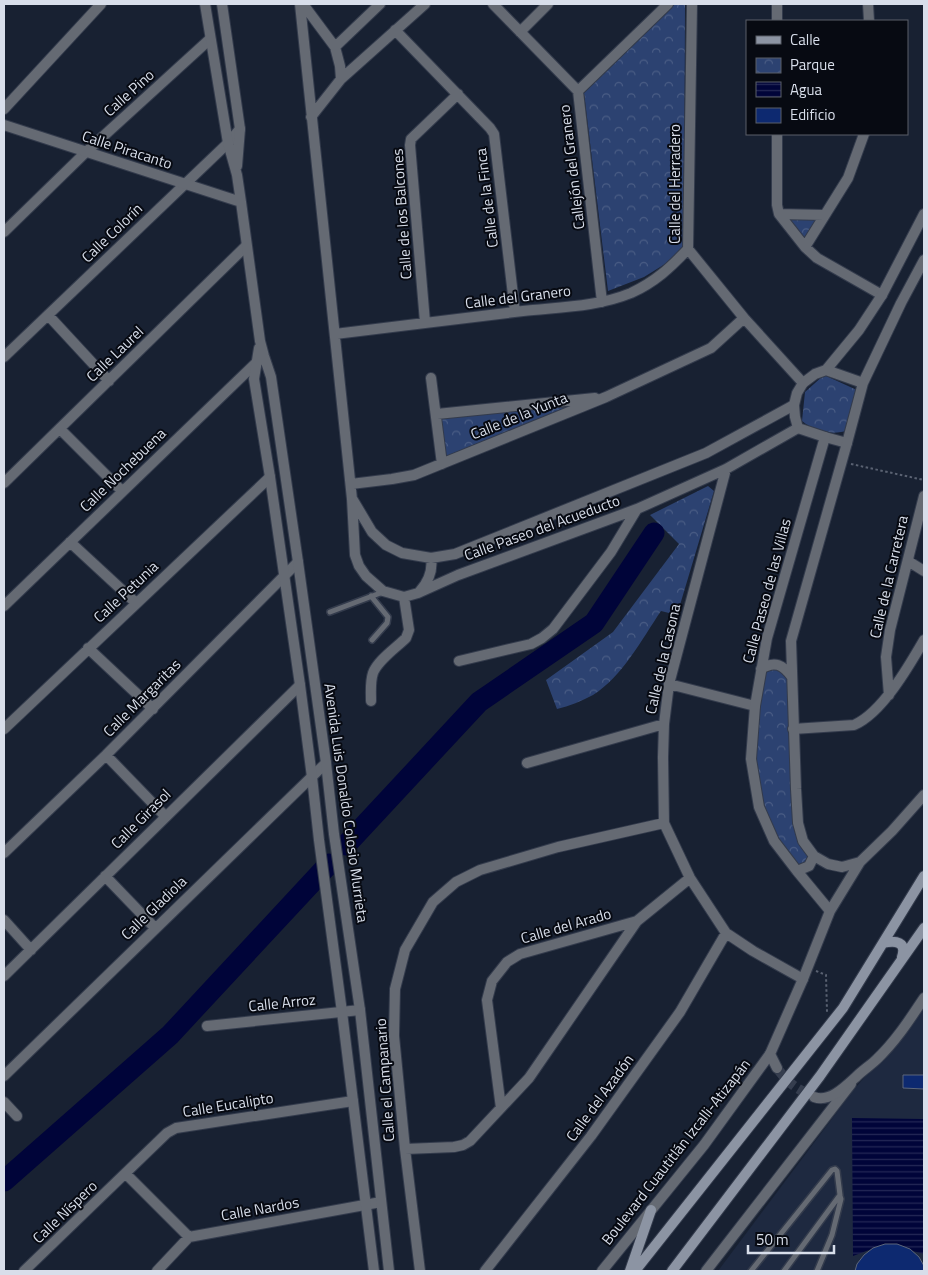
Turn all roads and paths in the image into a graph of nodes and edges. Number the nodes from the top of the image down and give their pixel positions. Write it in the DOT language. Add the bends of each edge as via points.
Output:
graph roads {
  1 [pos="101,4"];
  2 [pos="205,4"];
  3 [pos="222,4"];
  4 [pos="301,4"];
  5 [pos="380,4"];
  6 [pos="425,4"];
  7 [pos="493,4"];
  8 [pos="548,4"];
  9 [pos="668,4"];
  10 [pos="692,4"];
  11 [pos="777,4"];
  12 [pos="868,4"];
  13 [pos="777,20"];
  14 [pos="869,20"];
  15 [pos="395,30"];
  16 [pos="520,32"];
  17 [pos="210,39"];
  18 [pos="335,46"];
  19 [pos="341,79"];
  20 [pos="578,91"];
  21 [pos="458,94"];
  22 [pos="4,109"];
  23 [pos="311,117"];
  24 [pos="4,125"];
  25 [pos="240,129"];
  26 [pos="777,135"];
  27 [pos="864,135"];
  28 [pos="228,143"];
  29 [pos="86,152"];
  30 [pos="237,175"];
  31 [pos="185,184"];
  32 [pos="241,202"];
  33 [pos="779,214"];
  34 [pos="924,214"];
  35 [pos="824,216"];
  36 [pos="4,232"];
  37 [pos="246,246"];
  38 [pos="805,247"];
  39 [pos="688,249"];
  40 [pos="924,260"];
  41 [pos="882,295"];
  42 [pos="602,302"];
  43 [pos="516,312"];
  44 [pos="48,315"];
  45 [pos="744,318"];
  46 [pos="425,322"];
  47 [pos="335,334"];
  48 [pos="6,351"];
  49 [pos="261,358"];
  50 [pos="826,370"];
  51 [pos="432,378"];
  52 [pos="109,381"];
  53 [pos="803,383"];
  54 [pos="863,383"];
  55 [pos="606,397"];
  56 [pos="794,405"];
  57 [pos="437,414"];
  58 [pos="798,428"];
  59 [pos="60,429"];
  60 [pos="825,437"];
  61 [pos="847,443"];
  62 [pos="842,462"];
  63 [pos="442,464"];
  64 [pos="726,469"];
  65 [pos="270,477"];
  66 [pos="924,480"];
  67 [pos="4,483"];
  68 [pos="350,484"];
  69 [pos="122,491"];
  70 [pos="924,496"];
  71 [pos="352,499"];
  72 [pos="637,509"];
  73 [pos="70,542"];
  74 [pos="431,558"];
  75 [pos="908,561"];
  76 [pos="298,562"];
  77 [pos="924,571"];
  78 [pos="284,575"];
  79 [pos="383,591"];
  80 [pos="418,593"];
  81 [pos="371,596"];
  82 [pos="404,597"];
  83 [pos="136,603"];
  84 [pos="4,606"];
  85 [pos="330,612"];
  86 [pos="372,640"];
  87 [pos="924,640"];
  88 [pos="88,648"];
  89 [pos="459,661"];
  90 [pos="761,669"];
  91 [pos="792,677"];
  92 [pos="669,684"];
  93 [pos="300,685"];
  94 [pos="889,695"];
  95 [pos="371,701"];
  96 [pos="754,706"];
  97 [pos="153,709"];
  98 [pos="664,724"];
  99 [pos="4,729"];
  100 [pos="793,729"];
  101 [pos="106,755"];
  102 [pos="326,763"];
  103 [pos="527,763"];
  104 [pos="312,777"];
  105 [pos="924,795"];
  106 [pos="165,816"];
  107 [pos="664,823"];
  108 [pos="334,834"];
  109 [pos="319,840"];
  110 [pos="4,853"];
  111 [pos="814,856"];
  112 [pos="860,862"];
  113 [pos="797,871"];
  114 [pos="105,876"];
  115 [pos="924,876"];
  116 [pos="690,878"];
  117 [pos="830,910"];
  118 [pos="4,920"];
  119 [pos="637,921"];
  120 [pos="155,928"];
  121 [pos="924,928"];
  122 [pos="726,933"];
  123 [pos="883,942"];
  124 [pos="31,950"];
  125 [pos="901,961"];
  126 [pos="805,975"];
  127 [pos="4,976"];
  128 [pos="924,998"];
  129 [pos="360,1010"];
  130 [pos="342,1012"];
  131 [pos="208,1026"];
  132 [pos="827,1028"];
  133 [pos="770,1054"];
  134 [pos="777,1068"];
  135 [pos="858,1075"];
  136 [pos="4,1076"];
  137 [pos="814,1097"];
  138 [pos="353,1101"];
  139 [pos="4,1102"];
  140 [pos="501,1108"];
  141 [pos="17,1116"];
  142 [pos="405,1149"];
  143 [pos="126,1174"];
  144 [pos="840,1195"];
  145 [pos="381,1202"];
  146 [pos="365,1206"];
  147 [pos="651,1210"];
  148 [pos="189,1237"];
  149 [pos="24,1271"];
  150 [pos="157,1271"];
  151 [pos="374,1271"];
  152 [pos="389,1271"];
  153 [pos="420,1271"];
  154 [pos="485,1271"];
  155 [pos="602,1271"];
  156 [pos="630,1271"];
  157 [pos="635,1271"];
  158 [pos="672,1271"];
  159 [pos="706,1271"];
  160 [pos="751,1271"];
  161 [pos="784,1271"];
  162 [pos="817,1271"];
  1 -- 22 [label="street"];
  2 -- 17 [label="street, Avenida Luis Donaldo Colosio Murrieta"];
  3 -- 25 [label="street, Avenida Luis Donaldo Colosio Murrieta"];
  4 -- 18 [label="street, Calle Paseo del Acueducto"];
  4 -- 23 [label="street, Calle Paseo del Acueducto"];
  5 -- 18 [label="street"];
  6 -- 15 [label="street"];
  7 -- 16 [label="street, Callejón del Granero"];
  8 -- 16 [label="street"];
  9 -- 20 [label="street"];
  10 -- 39 [label="street, Calle del Herradero"];
  11 -- 13 [label="street"];
  12 -- 14 [label="street"];
  15 -- 19 [label="street"];
  15 -- 21 [label="street, Calle de la Finca"];
  16 -- 20 [label="street, Callejón del Granero"];
  17 -- 28 [label="street, Avenida Luis Donaldo Colosio Murrieta"];
  17 -- 29 [label="street, Calle Pino"];
  18 -- 19 [label="street, Calle Paseo del Acueducto"];
  19 -- 23 [label="street"];
  20 -- 42 [label="street, Callejón del Granero"];
  21 -- 43 [label="street, Calle de la Finca" via="494,134"];
  21 -- 46 [label="street, Calle de los Balcones" via="411,139 410,145"];
  23 -- 47 [label="street, Calle Paseo del Acueducto"];
  24 -- 29 [label="street, Calle Piracanto"];
  25 -- 28 [label="street, Calle Colorín"];
  25 -- 30 [label="street, Avenida Luis Donaldo Colosio Murrieta"];
  26 -- 33 [label="street"];
  27 -- 35 [label="street" via="848,178"];
  28 -- 30 [label="street, Avenida Luis Donaldo Colosio Murrieta"];
  28 -- 31 [label="street, Calle Colorín"];
  29 -- 31 [label="street, Calle Piracanto"];
  29 -- 36 [label="street, Calle Pino"];
  30 -- 32 [label="street, Avenida Luis Donaldo Colosio Murrieta"];
  31 -- 32 [label="street, Calle Piracanto"];
  31 -- 44 [label="street, Calle Colorín"];
  32 -- 37 [label="street, Avenida Luis Donaldo Colosio Murrieta"];
  33 -- 35 [label="street"];
  33 -- 38 [label="street"];
  34 -- 41 [label="street"];
  35 -- 38 [label="street"];
  37 -- 49 [label="street, Avenida Luis Donaldo Colosio Murrieta"];
  37 -- 52 [label="street, Calle Laurel"];
  38 -- 41 [label="street" via="817,258"];
  39 -- 42 [label="street, Calle del Granero" via="656,280 631,293"];
  39 -- 45 [label="street, Calle del Herradero"];
  40 -- 54 [label="street"];
  41 -- 50 [label="street" via="859,330"];
  42 -- 43 [label="street, Calle del Granero"];
  43 -- 46 [label="street, Calle del Granero"];
  44 -- 48 [label="street, Calle Colorín"];
  44 -- 52 [label="street"];
  45 -- 53 [label="street, Calle del Herradero"];
  45 -- 55 [label="street, Calle de la Yunta" via="711,348"];
  46 -- 47 [label="street, Calle del Granero"];
  47 -- 68 [label="street, Calle Paseo del Acueducto"];
  49 -- 65 [label="street, Avenida Luis Donaldo Colosio Murrieta" via="254,379"];
  49 -- 69 [label="street, Calle Nochebuena"];
  49 -- 76 [label="street, Avenida Luis Donaldo Colosio Murrieta" via="270,377"];
  50 -- 53 [label="street"];
  50 -- 54 [label="street"];
  51 -- 57 [label="street"];
  52 -- 59 [label="street, Calle Laurel"];
  53 -- 56 [label="street"];
  54 -- 61 [label="street"];
  55 -- 57 [label="street, Calle de la Yunta"];
  55 -- 63 [label="street, Calle de la Yunta"];
  56 -- 58 [label="street"];
  56 -- 74 [label="street, Calle Paseo del Acueducto" via="706,453 455,554"];
  57 -- 63 [label="street"];
  58 -- 60 [label="street"];
  58 -- 64 [label="street, Calle Paseo del Acueducto"];
  59 -- 67 [label="street, Calle Laurel"];
  59 -- 69 [label="street"];
  60 -- 61 [label="street"];
  60 -- 90 [label="street, Calle Paseo de las Villas"];
  61 -- 62 [label="street"];
  62 -- 66 [label="path"];
  62 -- 91 [label="street" via="791,641"];
  63 -- 68 [label="street, Calle de la Yunta" via="414,475"];
  64 -- 72 [label="street, Calle Paseo del Acueducto"];
  64 -- 92 [label="street, Calle de la Casona"];
  65 -- 78 [label="street, Avenida Luis Donaldo Colosio Murrieta"];
  65 -- 83 [label="street, Calle Petunia"];
  68 -- 71 [label="street, Calle Paseo del Acueducto"];
  69 -- 73 [label="street, Calle Nochebuena"];
  70 -- 75 [label="street, Calle de la Carretera"];
  71 -- 74 [label="street, Calle Paseo del Acueducto" via="372,532 386,545 402,553"];
  71 -- 79 [label="street, Calle Paseo del Acueducto" via="355,555 366,576"];
  72 -- 80 [label="street, Calle Paseo del Acueducto"];
  72 -- 89 [label="street" via="611,552 553,629 531,644"];
  73 -- 83 [label="street"];
  73 -- 84 [label="street, Calle Nochebuena"];
  74 -- 80 [label="street" via="430,576"];
  75 -- 77 [label="street"];
  75 -- 94 [label="street, Calle de la Carretera" via="886,657"];
  76 -- 78 [label="street, Calle Margaritas"];
  76 -- 102 [label="street, Avenida Luis Donaldo Colosio Murrieta"];
  78 -- 93 [label="street, Avenida Luis Donaldo Colosio Murrieta"];
  78 -- 97 [label="street, Calle Margaritas"];
  79 -- 81 [label="lane"];
  79 -- 82 [label="street, Calle Paseo del Acueducto"];
  80 -- 82 [label="street, Calle Paseo del Acueducto"];
  81 -- 85 [label="lane"];
  81 -- 86 [label="lane" via="388,616 387,623"];
  82 -- 95 [label="street" via="408,635 378,664 373,673"];
  83 -- 88 [label="street, Calle Petunia"];
  87 -- 94 [label="street"];
  88 -- 97 [label="street"];
  88 -- 99 [label="street, Calle Petunia"];
  90 -- 91 [label="street" via="775,664 785,668"];
  90 -- 96 [label="street, Calle Paseo de las Villas"];
  91 -- 100 [label="street"];
  92 -- 96 [label="street"];
  92 -- 98 [label="street, Calle de la Casona"];
  93 -- 104 [label="street, Avenida Luis Donaldo Colosio Murrieta"];
  93 -- 106 [label="street, Calle Girasol"];
  94 -- 100 [label="street" via="863,721 854,725"];
  96 -- 113 [label="street, Calle Paseo de las Villas" via="751,759 759,807 774,842"];
  97 -- 101 [label="street, Calle Margaritas"];
  98 -- 103 [label="street"];
  98 -- 107 [label="street, Calle de la Casona"];
  100 -- 111 [label="street" via="798,823 803,840"];
  101 -- 106 [label="street"];
  101 -- 110 [label="street, Calle Margaritas"];
  102 -- 104 [label="street, Calle Gladiola"];
  102 -- 108 [label="street, Avenida Luis Donaldo Colosio Murrieta"];
  104 -- 109 [label="street, Avenida Luis Donaldo Colosio Murrieta"];
  104 -- 120 [label="street, Calle Gladiola"];
  105 -- 112 [label="street, Boulevard Cuautitlán Izcalli-Atizapán"];
  106 -- 114 [label="street, Calle Girasol"];
  107 -- 116 [label="street, Calle de la Casona"];
  107 -- 142 [label="street, Calle el Campanario" via="558,847 480,870 456,882 433,902 405,950 395,989 394,1036"];
  108 -- 109 [label="street"];
  108 -- 129 [label="street, Avenida Luis Donaldo Colosio Murrieta"];
  109 -- 130 [label="street, Avenida Luis Donaldo Colosio Murrieta"];
  111 -- 112 [label="street" via="842,867"];
  111 -- 113 [label="street" via="810,866"];
  112 -- 117 [label="street, Boulevard Cuautitlán Izcalli-Atizapán"];
  113 -- 117 [label="street, Calle Paseo de las Villas"];
  114 -- 120 [label="street"];
  114 -- 124 [label="street, Calle Girasol"];
  115 -- 123 [label="main road"];
  116 -- 119 [label="street, Calle del Arado"];
  116 -- 122 [label="street, Calle de la Casona"];
  117 -- 126 [label="street, Boulevard Cuautitlán Izcalli-Atizapán"];
  118 -- 124 [label="street"];
  119 -- 140 [label="street, Calle del Arado" via="529,1078"];
  119 -- 140 [label="street, Calle del Arado" via="520,954 507,962 492,981 487,1000"];
  120 -- 136 [label="street, Calle Gladiola"];
  121 -- 125 [label="main road"];
  122 -- 126 [label="street, Calle de la Casona" via="753,951"];
  122 -- 154 [label="street, Calle del Azadón" via="675,1020 591,1136"];
  123 -- 125 [label="main road" via="899,942 903,946"];
  123 -- 132 [label="main road"];
  124 -- 127 [label="street, Calle Girasol"];
  125 -- 158 [label="main road" via="820,1076"];
  126 -- 132 [label="path" via="809,968 826,975"];
  126 -- 133 [label="street, Boulevard Cuautitlán Izcalli-Atizapán"];
  128 -- 135 [label="street" via="878,1058"];
  129 -- 130 [label="street, Calle Arroz"];
  129 -- 145 [label="street, Avenida Luis Donaldo Colosio Murrieta"];
  130 -- 131 [label="street, Calle Arroz"];
  130 -- 138 [label="street, Avenida Luis Donaldo Colosio Murrieta"];
  132 -- 157 [label="main road"];
  133 -- 134 [label="street"];
  133 -- 147 [label="street, Boulevard Cuautitlán Izcalli-Atizapán" via="704,1145"];
  135 -- 137 [label="street" via="825,1098"];
  135 -- 159 [label="street"];
  138 -- 143 [label="street, Calle Eucalipto" via="176,1128"];
  138 -- 146 [label="street, Avenida Luis Donaldo Colosio Murrieta"];
  139 -- 141 [label="street"];
  140 -- 142 [label="street, Calle del Arado" via="463,1145"];
  142 -- 153 [label="street, Calle el Campanario"];
  143 -- 148 [label="street"];
  143 -- 149 [label="street, Calle Níspero"];
  144 -- 160 [label="lane" via="834,1169"];
  144 -- 161 [label="lane"];
  144 -- 162 [label="lane" via="832,1235"];
  145 -- 146 [label="street, Calle Nardos"];
  145 -- 152 [label="street, Avenida Luis Donaldo Colosio Murrieta"];
  146 -- 148 [label="street, Calle Nardos"];
  146 -- 151 [label="street, Avenida Luis Donaldo Colosio Murrieta"];
  147 -- 155 [label="street, Boulevard Cuautitlán Izcalli-Atizapán"];
  147 -- 156 [label="main road"];
  148 -- 150 [label="street"];
}
